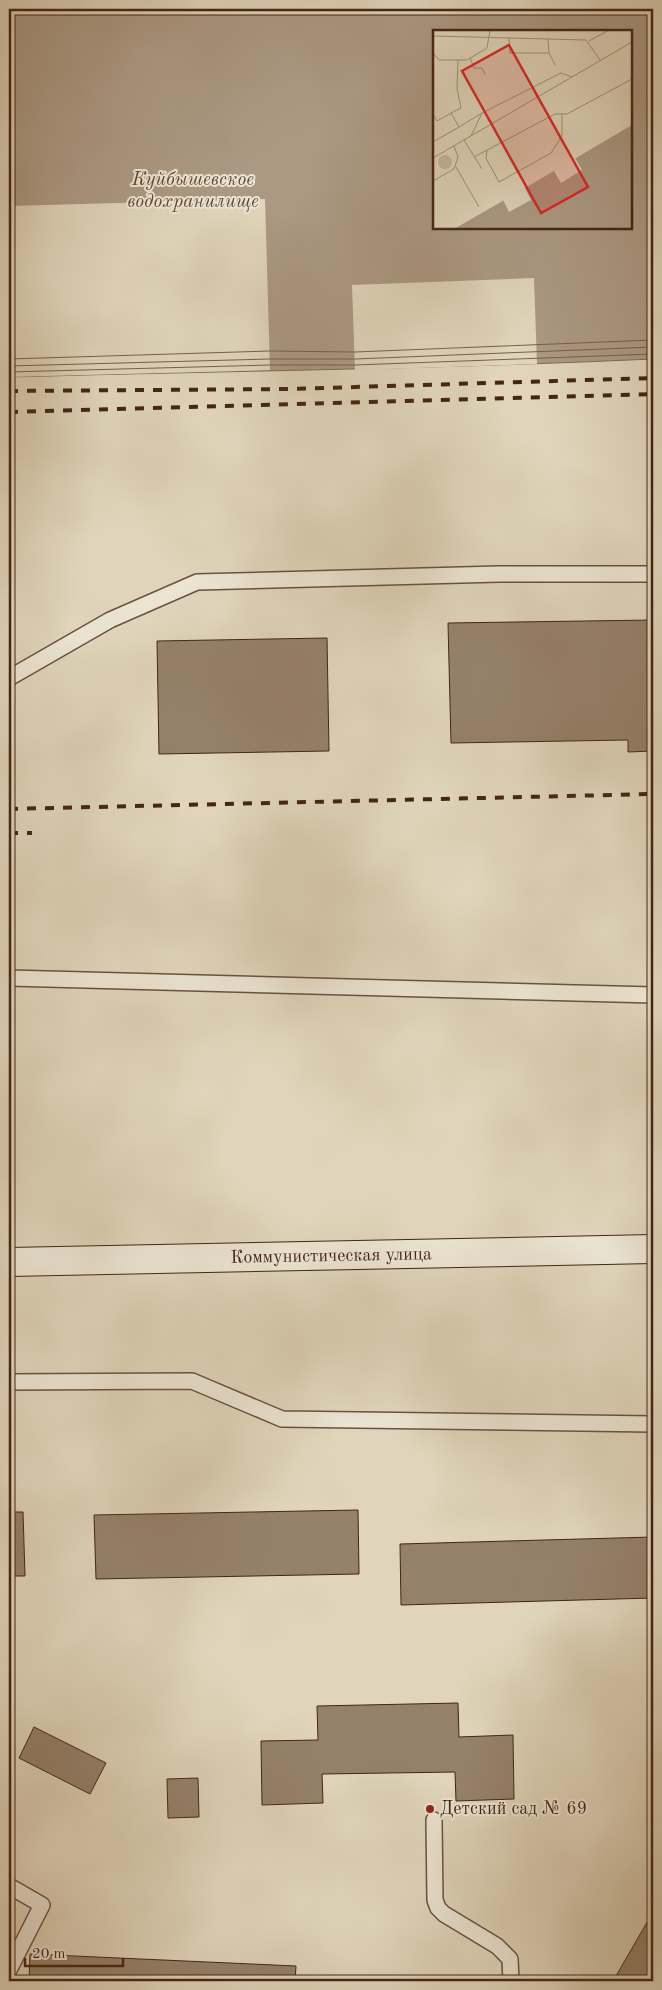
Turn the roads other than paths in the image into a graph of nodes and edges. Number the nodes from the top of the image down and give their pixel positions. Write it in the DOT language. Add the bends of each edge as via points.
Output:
graph roads {
  1 [pos="653,574"];
  2 [pos="9,678"];
  3 [pos="9,978"];
  4 [pos="653,995"];
  5 [pos="653,1249"];
  6 [pos="9,1262"];
  7 [pos="9,1382"];
  8 [pos="653,1424"];
  9 [pos="434,1820"];
  10 [pos="9,1886"];
  11 [pos="9,1970"];
  12 [pos="511,1981"];
  1 -- 2 [label="lane" via="499,574 198,582 110,620"];
  3 -- 4 [label="lane"];
  5 -- 6 [label="main road, Коммунистическая улица"];
  7 -- 8 [label="lane" via="192,1381 282,1419"];
  9 -- 12 [label="lane" via="435,1900 438,1908 497,1946 510,1959"];
  10 -- 11 [label="lane" via="42,1904"];
}
